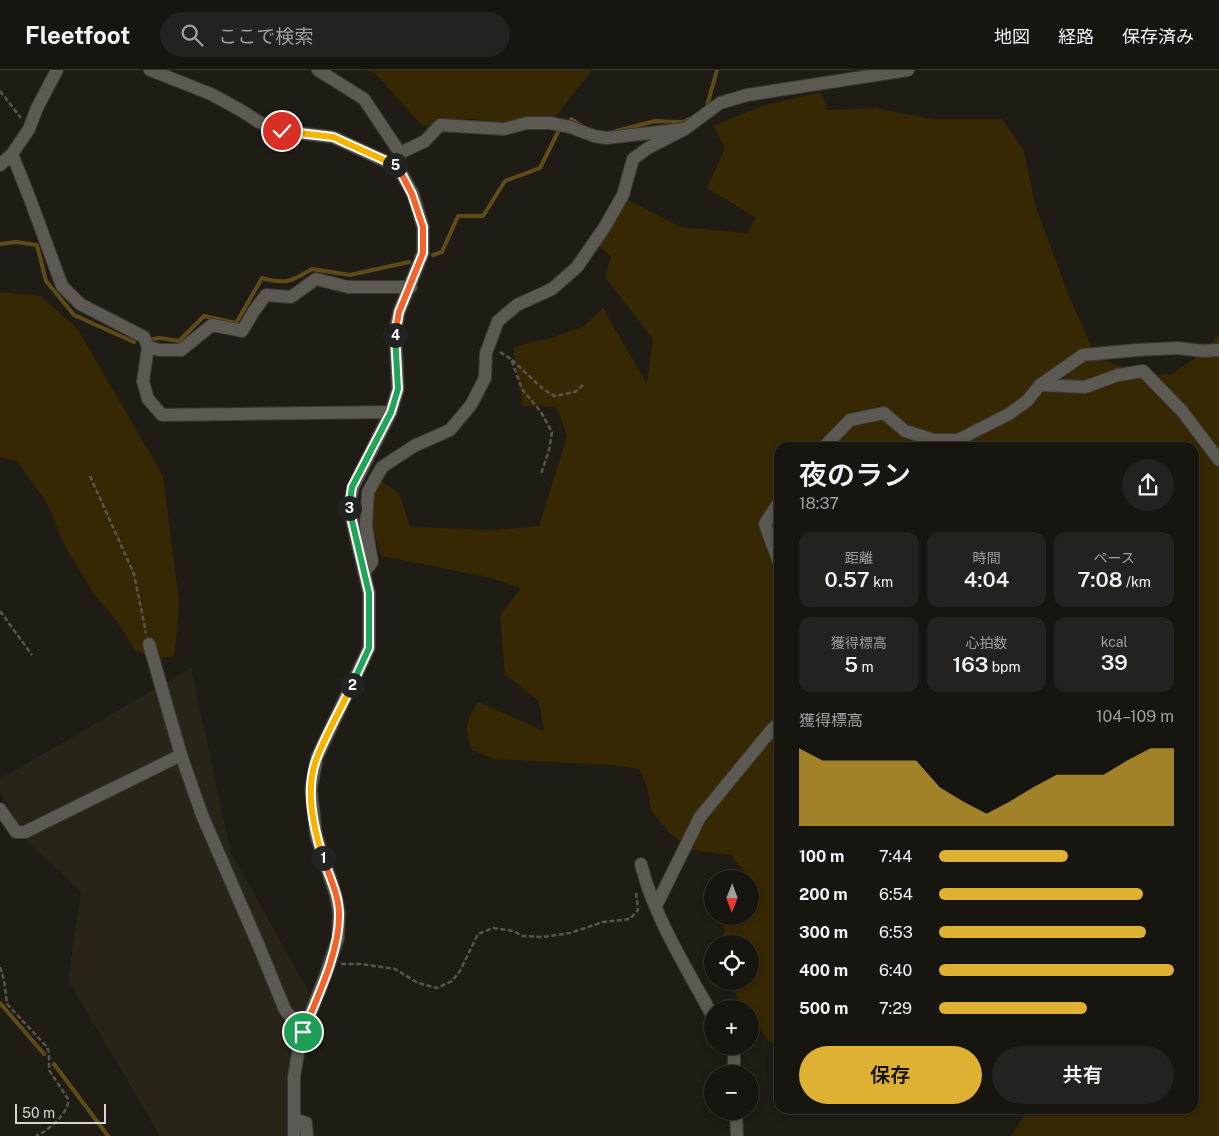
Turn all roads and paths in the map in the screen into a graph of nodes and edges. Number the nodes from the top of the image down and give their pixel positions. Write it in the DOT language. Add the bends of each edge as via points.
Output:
graph roads {
  1 [pos="57,70"];
  2 [pos="150,70"];
  3 [pos="318,70"];
  4 [pos="908,70"];
  5 [pos="0,91"];
  6 [pos="29,129"];
  7 [pos="685,129"];
  8 [pos="400,153"];
  9 [pos="12,154"];
  10 [pos="0,165"];
  11 [pos="398,167"];
  12 [pos="411,286"];
  13 [pos="148,347"];
  14 [pos="1219,350"];
  15 [pos="496,356"];
  16 [pos="510,359"];
  17 [pos="1040,385"];
  18 [pos="583,386"];
  19 [pos="391,412"];
  20 [pos="828,442"];
  21 [pos="1219,460"];
  22 [pos="541,474"];
  23 [pos="90,476"];
  24 [pos="774,510"];
  25 [pos="774,549"];
  26 [pos="364,573"];
  27 [pos="0,611"];
  28 [pos="149,644"];
  29 [pos="32,655"];
  30 [pos="774,727"];
  31 [pos="181,755"];
  32 [pos="0,809"];
  33 [pos="641,864"];
  34 [pos="636,888"];
  35 [pos="656,906"];
  36 [pos="329,965"];
  37 [pos="0,967"];
  38 [pos="704,1000"];
  39 [pos="303,1032"];
  40 [pos="294,1119"];
  41 [pos="736,1120"];
  42 [pos="36,1136"];
  43 [pos="294,1136"];
  44 [pos="307,1136"];
  45 [pos="737,1136"];
  1 -- 6 [label="street"];
  2 -- 11 [label="street" via="211,94 282,131 333,137"];
  3 -- 8 [label="street" via="364,99"];
  4 -- 7 [label="street" via="747,95 720,103"];
  5 -- 6 [label="path"];
  6 -- 9 [label="street"];
  7 -- 8 [label="street" via="606,138 550,123 527,123 504,129 440,125 425,141"];
  7 -- 26 [label="street" via="648,148 633,160 623,195 576,267 552,289 517,305 498,320 486,353 485,378 471,405 450,430 414,446 382,467 368,492 366,525 372,562"];
  8 -- 11 [label="street"];
  9 -- 10 [label="street"];
  9 -- 13 [label="street" via="62,286 80,304 144,336"];
  11 -- 12 [label="street" via="412,194 423,227 423,253"];
  12 -- 13 [label="street" via="348,288 316,279 291,297 266,295 242,331 212,325 181,350"];
  12 -- 19 [label="street" via="399,312 395,331 398,389"];
  13 -- 19 [label="street" via="143,381 148,399 162,415"];
  14 -- 17 [label="street" via="1178,348 1083,355"];
  15 -- 16 [label="path" via="498,351"];
  16 -- 18 [label="path" via="554,396 575,392"];
  16 -- 22 [label="path" via="522,389 552,432"];
  17 -- 20 [label="street" via="1027,401 1009,414 958,440 934,440 905,431 884,413 850,420"];
  17 -- 21 [label="street" via="1085,387 1118,375 1143,371 1182,411"];
  19 -- 26 [label="street" via="352,487 349,508"];
  23 -- 28 [label="path" via="134,574"];
  24 -- 25 [label="street" via="765,524"];
  26 -- 36 [label="street" via="369,593 369,648 317,757 311,789 316,835 340,913 338,938"];
  27 -- 29 [label="path"];
  28 -- 31 [label="street"];
  30 -- 35 [label="street" via="700,817"];
  31 -- 32 [label="street" via="25,832 16,832"];
  31 -- 39 [label="street" via="202,815 285,1010"];
  33 -- 35 [label="street"];
  34 -- 36 [label="path" via="638,910 630,919 603,922 570,933 543,937 523,936 493,928 478,934 460,971 452,981 437,988 418,983 395,969 361,964"];
  35 -- 38 [label="street"];
  36 -- 39 [label="street"];
  37 -- 42 [label="path" via="7,1004 47,1047 49,1070 69,1104 65,1113"];
  39 -- 40 [label="street" via="294,1077"];
  40 -- 43 [label="street"];
  40 -- 44 [label="street" via="306,1123"];
  41 -- 45 [label="street"];
}
